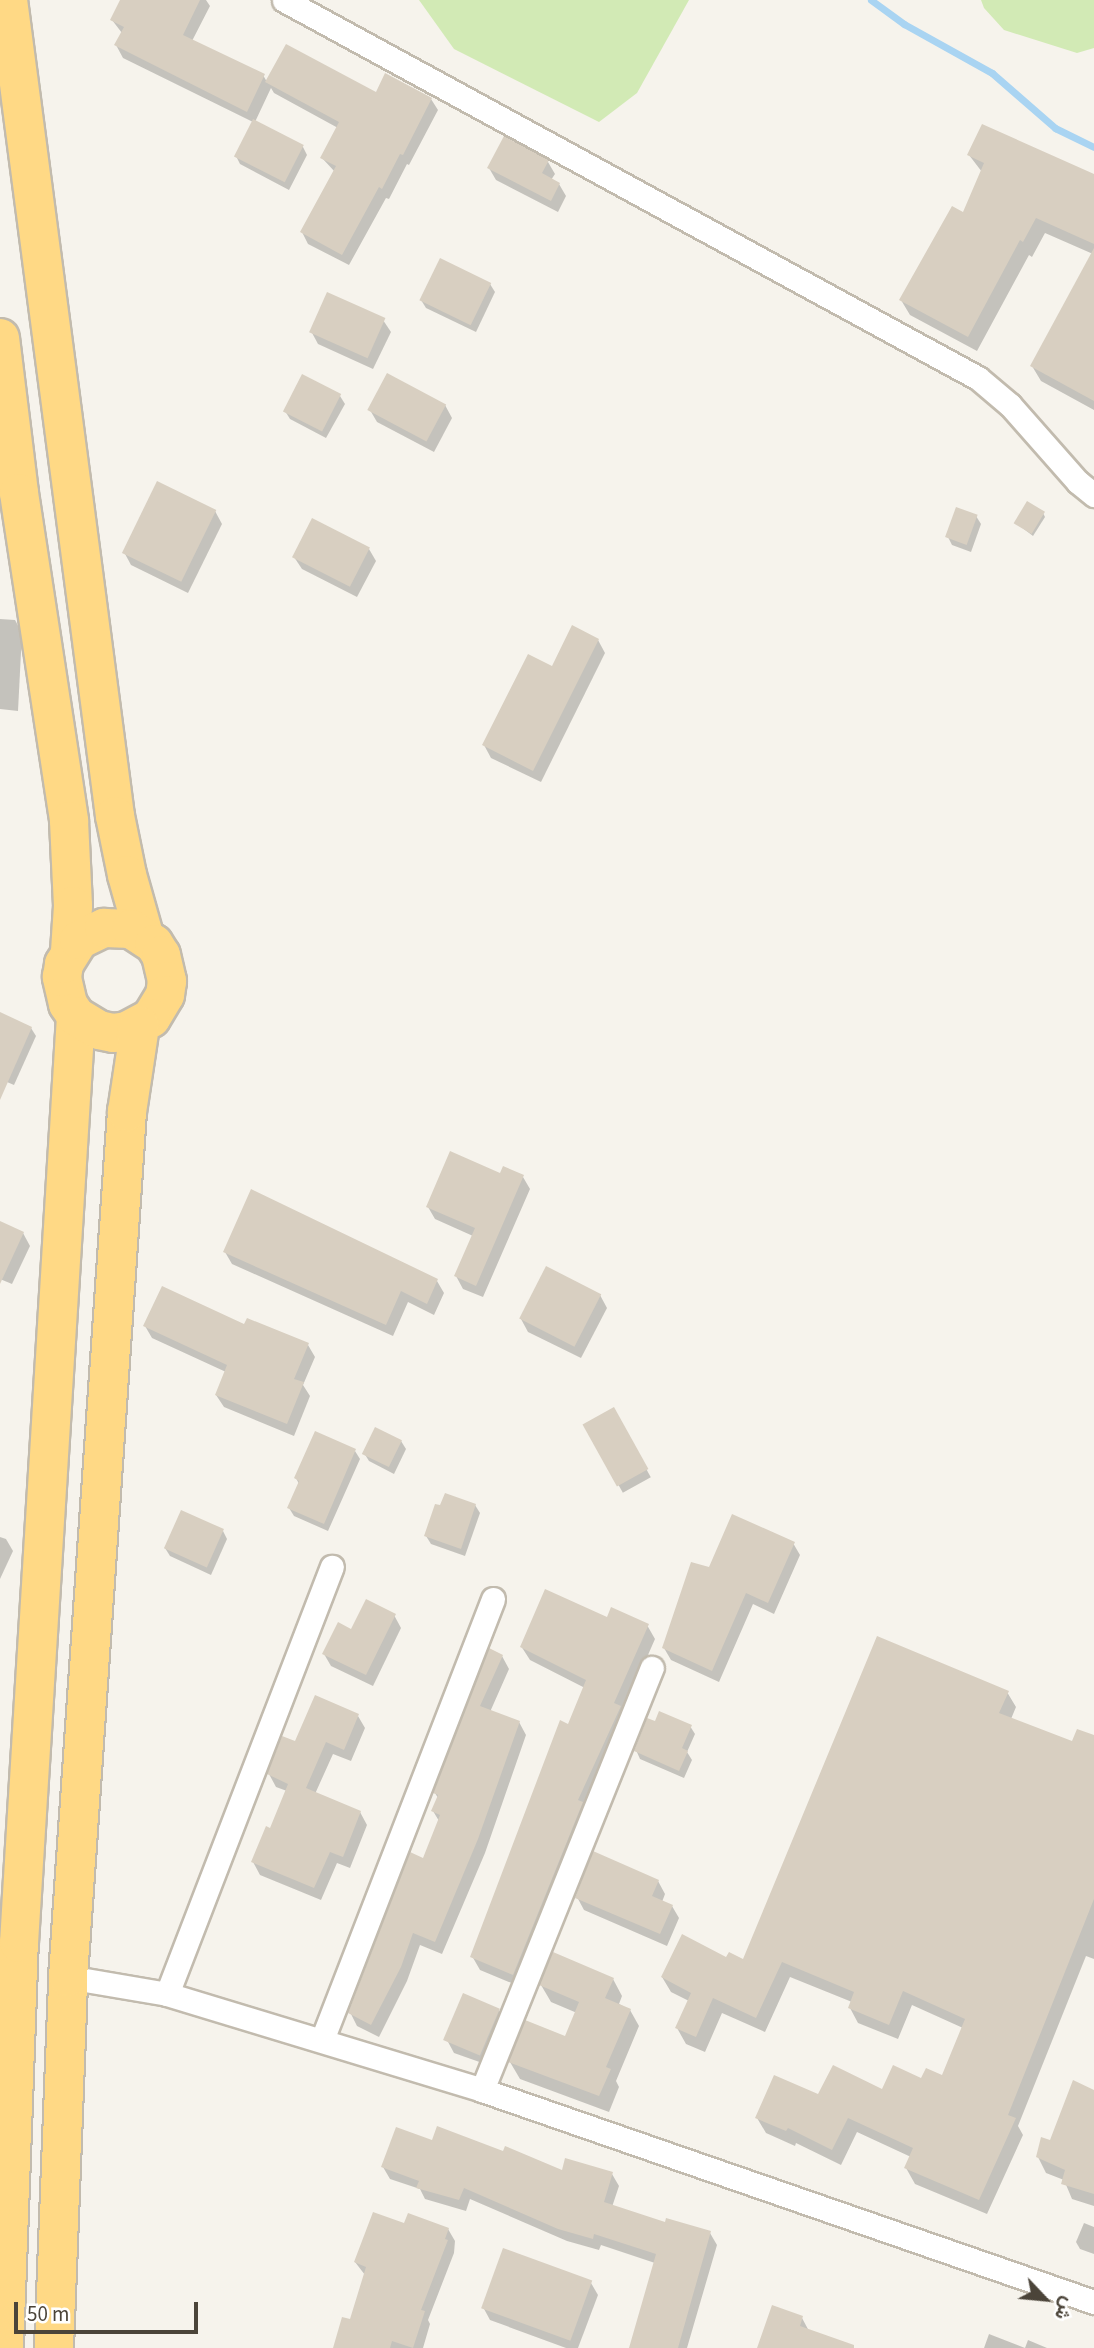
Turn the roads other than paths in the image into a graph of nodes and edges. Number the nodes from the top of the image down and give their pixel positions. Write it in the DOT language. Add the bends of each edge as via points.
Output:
graph roads {
  1 [pos="8,0"];
  2 [pos="284,0"];
  3 [pos="0,338"];
  4 [pos="1094,495"];
  5 [pos="144,935"];
  6 [pos="70,951"];
  7 [pos="76,1016"];
  8 [pos="140,1026"];
  9 [pos="332,1567"];
  10 [pos="493,1599"];
  11 [pos="652,1668"];
  12 [pos="9,1940"];
  13 [pos="68,1977"];
  14 [pos="166,1994"];
  15 [pos="322,2040"];
  16 [pos="482,2090"];
  17 [pos="1094,2302"];
  18 [pos="4,2348"];
  19 [pos="54,2348"];
  1 -- 5 [label="highway" via="115,816"];
  2 -- 4 [label="street" via="978,379 1010,405"];
  3 -- 6 [label="highway" via="69,821"];
  5 -- 6 [label="highway" via="131,929 104,928 79,940"];
  5 -- 8 [label="highway" via="162,955 167,981 160,1007"];
  6 -- 7 [label="highway" via="62,977"];
  7 -- 8 [label="highway" via="99,1030 120,1032"];
  7 -- 12 [label="highway"];
  8 -- 13 [label="highway" via="127,1112"];
  9 -- 14 [label="street"];
  10 -- 15 [label="street"];
  11 -- 16 [label="street"];
  12 -- 18 [label="highway"];
  13 -- 14 [label="street"];
  13 -- 19 [label="highway"];
  14 -- 15 [label="street"];
  15 -- 16 [label="street"];
  16 -- 17 [label="street"];
}
